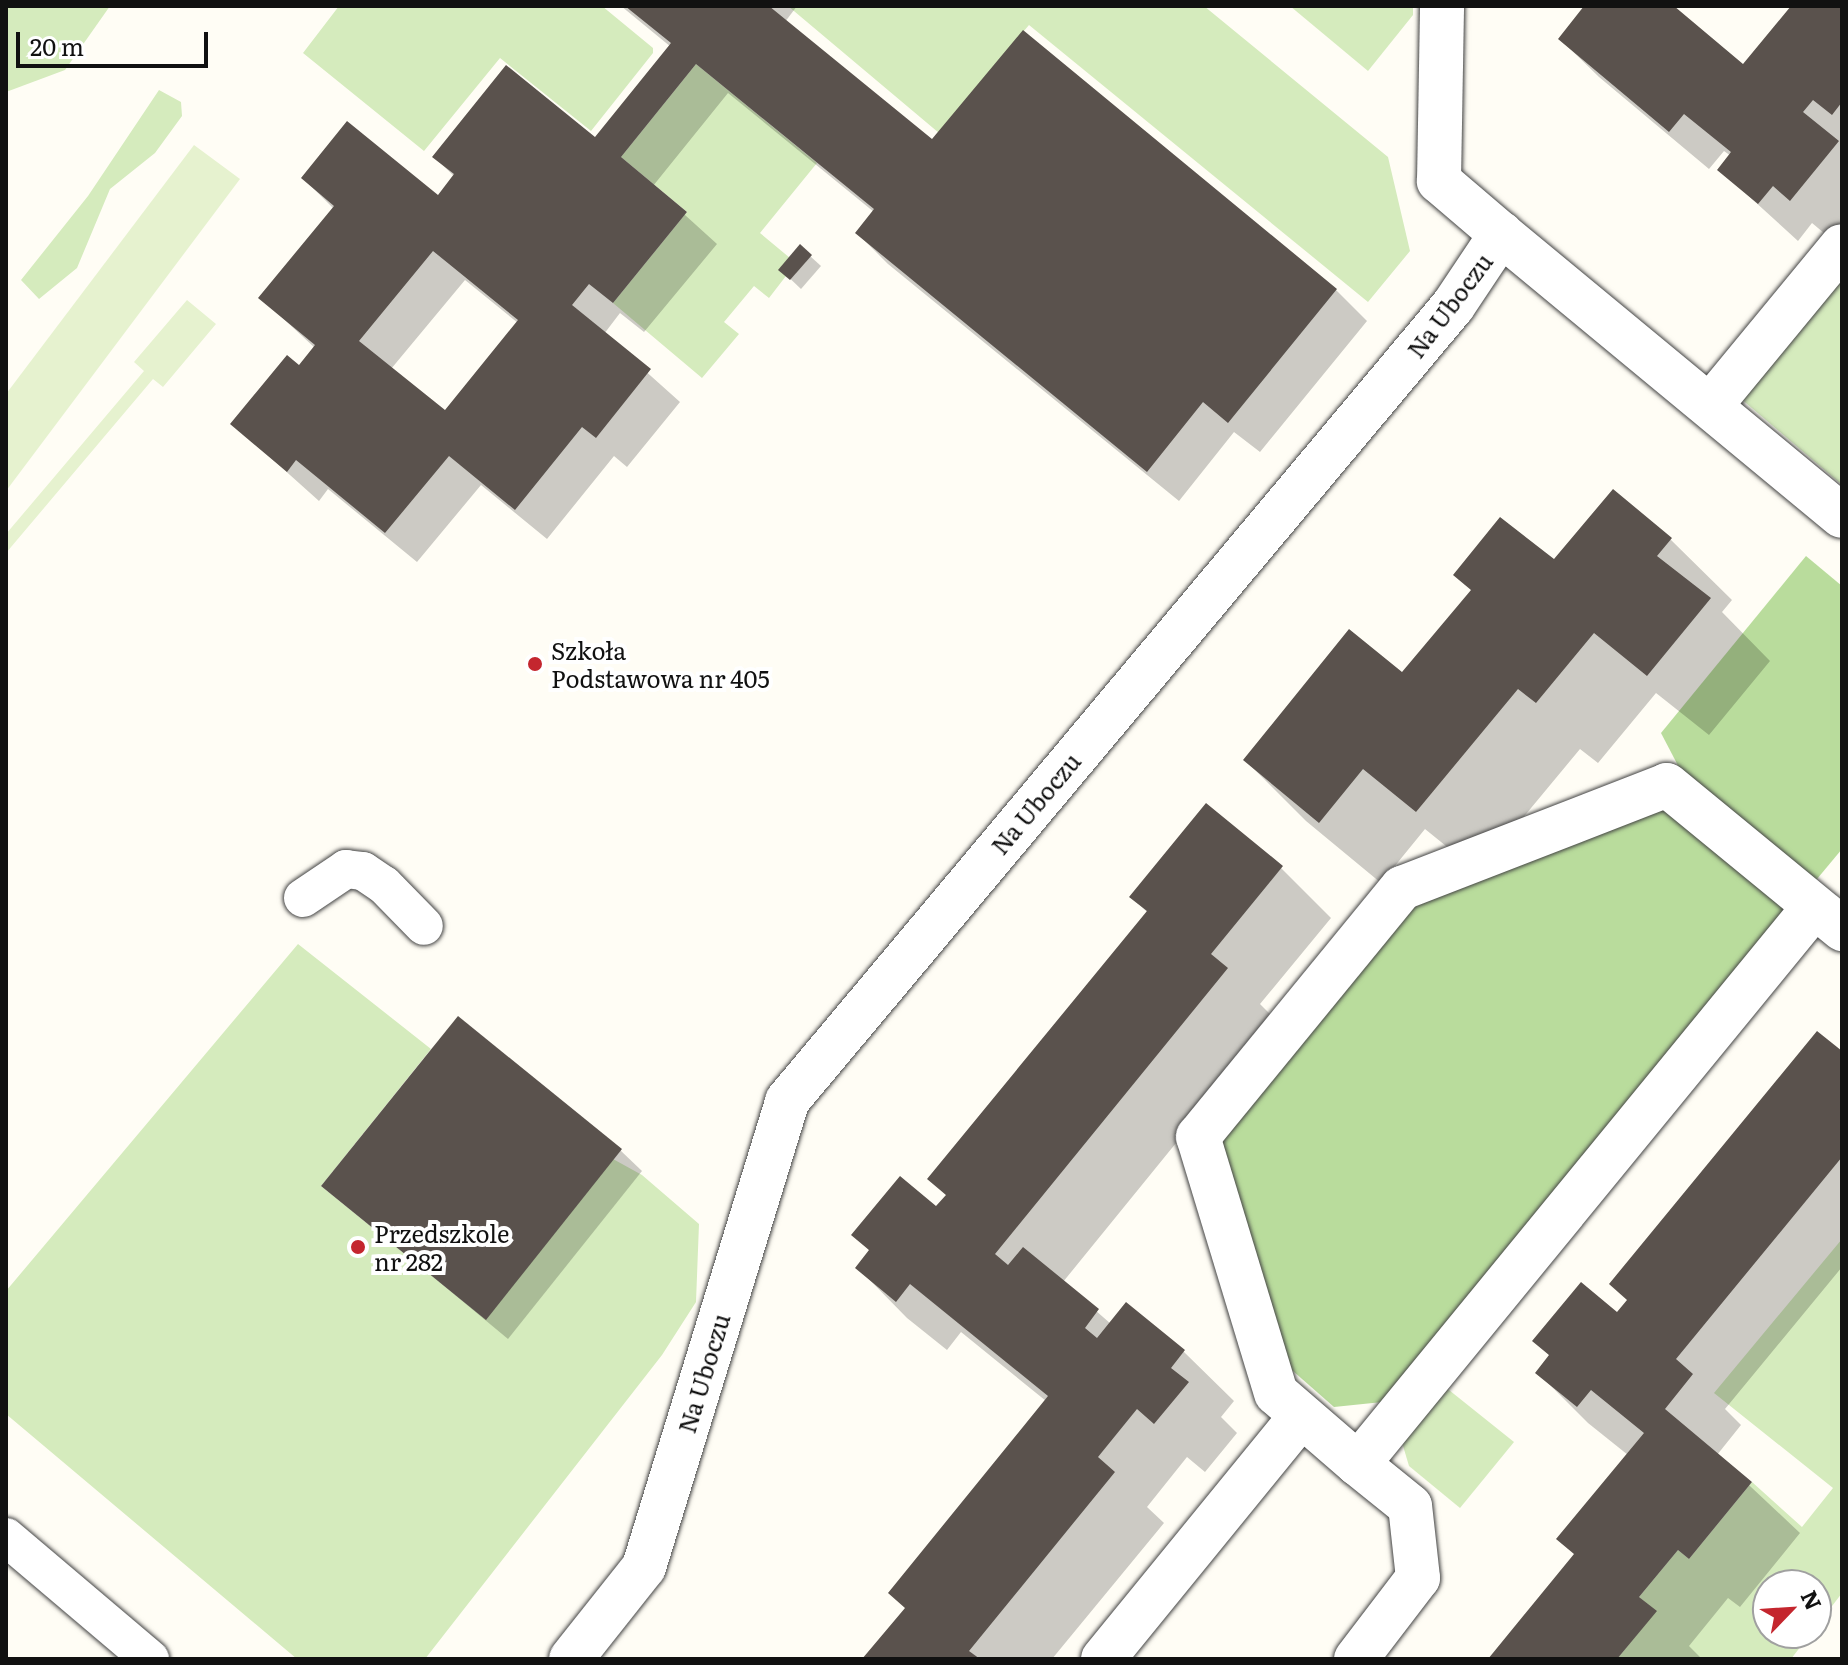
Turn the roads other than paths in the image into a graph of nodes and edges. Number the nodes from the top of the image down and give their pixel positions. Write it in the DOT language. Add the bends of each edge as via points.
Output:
graph roads {
  1 [pos="1442,6"];
  2 [pos="1501,234"];
  3 [pos="1842,246"];
  4 [pos="1710,406"];
  5 [pos="1842,516"];
  6 [pos="303,898"];
  7 [pos="1828,918"];
  8 [pos="424,926"];
  9 [pos="1301,1416"];
  10 [pos="1358,1464"];
  11 [pos="6,1537"];
  12 [pos="150,1659"];
  13 [pos="571,1659"];
  14 [pos="1103,1659"];
  15 [pos="1356,1659"];
  1 -- 2 [label="street, Na Uboczu" via="1439,181"];
  2 -- 4 [label="street"];
  2 -- 13 [label="street, Na Uboczu" via="1453,306 787,1101 644,1567"];
  3 -- 4 [label="street"];
  4 -- 5 [label="street"];
  6 -- 8 [label="lane" via="346,869 363,871"];
  7 -- 9 [label="street" via="1667,785 1402,888 1198,1137 1276,1393"];
  7 -- 10 [label="street"];
  9 -- 10 [label="street"];
  9 -- 14 [label="street"];
  10 -- 15 [label="street" via="1410,1506 1418,1578"];
  11 -- 12 [label="lane"];
}
